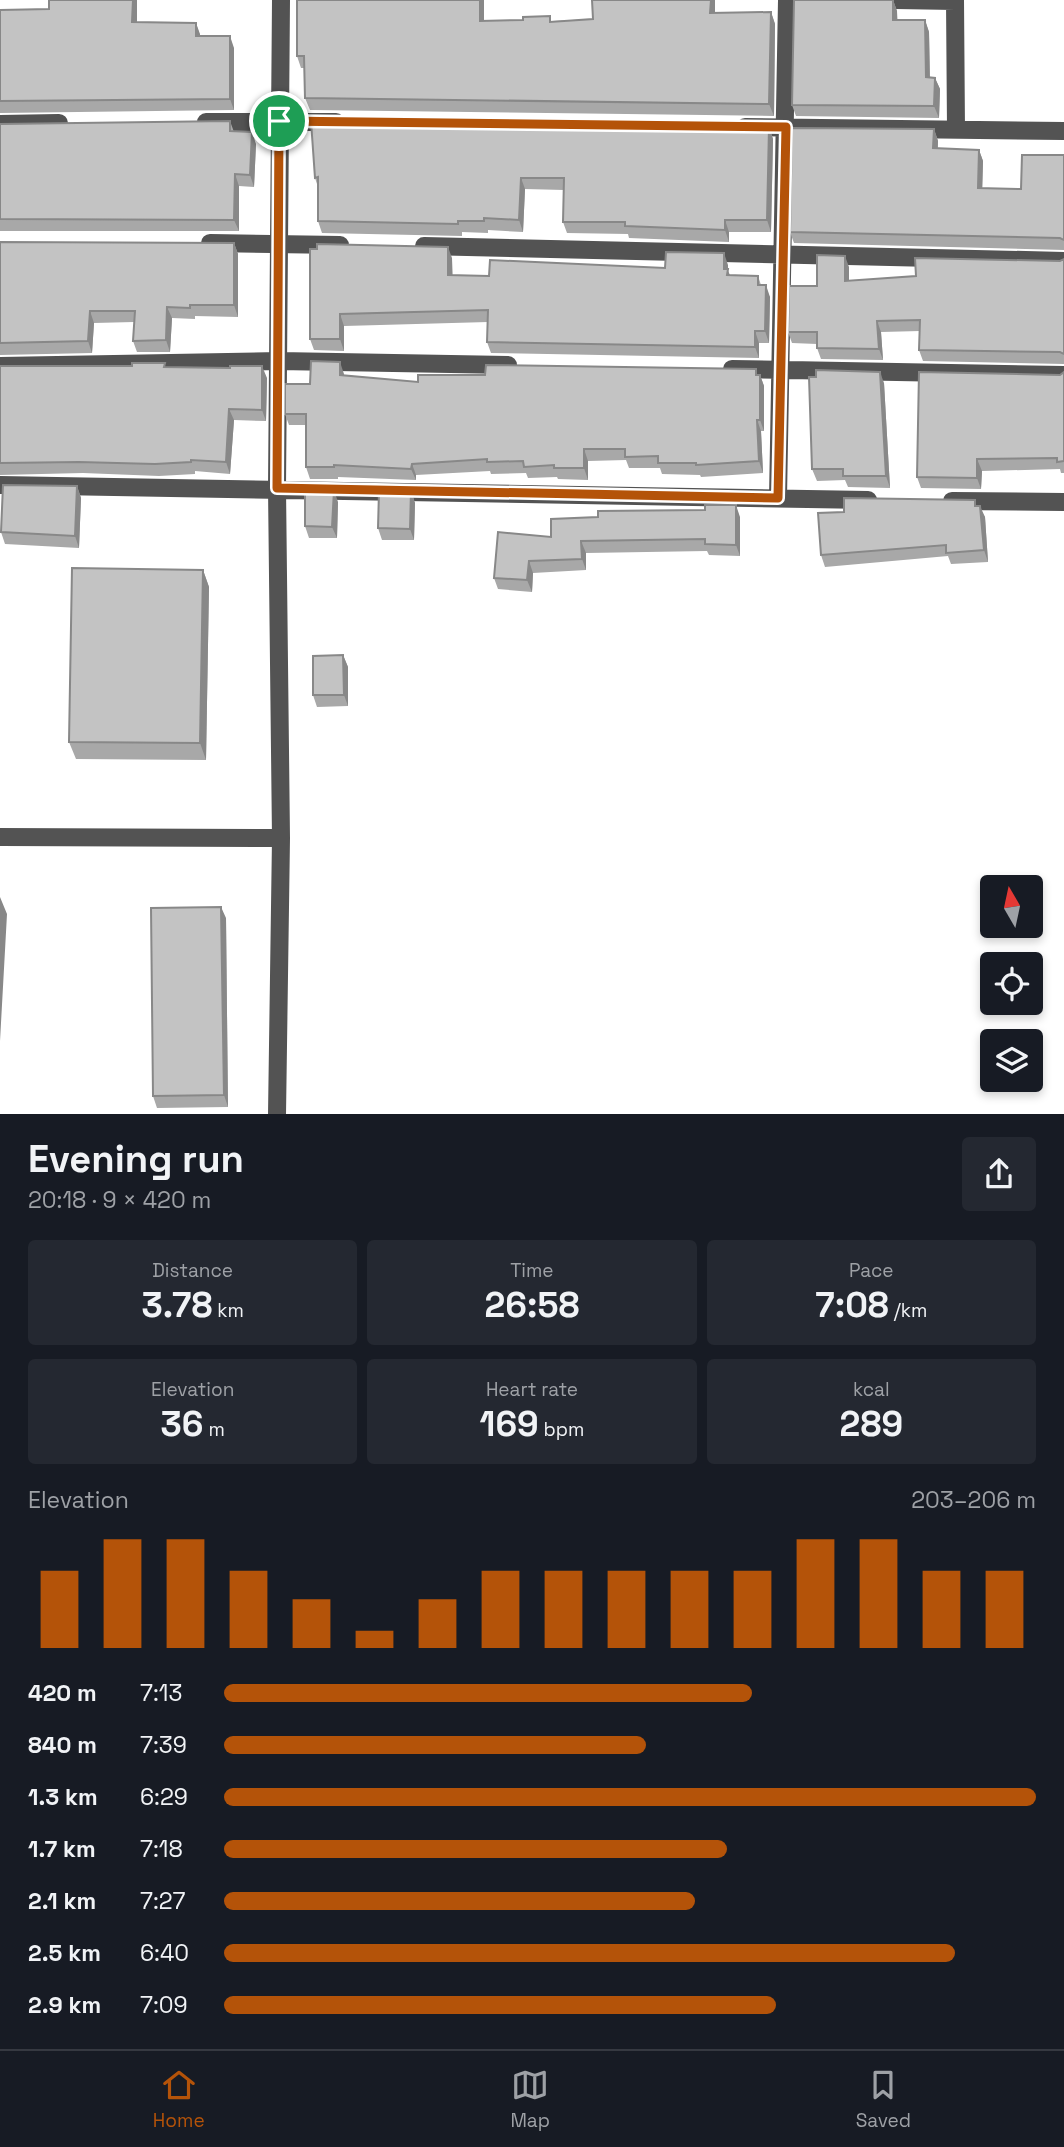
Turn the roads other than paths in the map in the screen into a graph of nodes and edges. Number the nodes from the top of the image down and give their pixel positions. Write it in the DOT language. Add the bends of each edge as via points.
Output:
graph roads {
  1 [pos="281,0"];
  2 [pos="787,0"];
  3 [pos="896,0"];
  4 [pos="955,1"];
  5 [pos="279,121"];
  6 [pos="182,122"];
  7 [pos="348,122"];
  8 [pos="70,123"];
  9 [pos="0,124"];
  10 [pos="731,127"];
  11 [pos="786,127"];
  12 [pos="956,130"];
  13 [pos="1064,131"];
  14 [pos="195,243"];
  15 [pos="279,243"];
  16 [pos="361,245"];
  17 [pos="402,246"];
  18 [pos="784,254"];
  19 [pos="1064,261"];
  20 [pos="279,360"];
  21 [pos="529,365"];
  22 [pos="0,366"];
  23 [pos="710,369"];
  24 [pos="779,370"];
  25 [pos="1064,374"];
  26 [pos="0,485"];
  27 [pos="277,488"];
  28 [pos="778,498"];
  29 [pos="887,500"];
  30 [pos="928,500"];
  31 [pos="1064,502"];
  32 [pos="0,837"];
  33 [pos="281,838"];
  34 [pos="277,1114"];
  1 -- 5 [label="street"];
  2 -- 11 [label="street"];
  3 -- 4 [label="street"];
  4 -- 12 [label="street"];
  5 -- 6 [label="street"];
  5 -- 7 [label="street"];
  5 -- 15 [label="street"];
  8 -- 9 [label="street"];
  10 -- 11 [label="street"];
  11 -- 12 [label="street"];
  11 -- 18 [label="street"];
  12 -- 13 [label="street"];
  14 -- 15 [label="street"];
  15 -- 16 [label="street"];
  15 -- 20 [label="street"];
  17 -- 18 [label="street"];
  18 -- 19 [label="street"];
  18 -- 24 [label="street"];
  20 -- 21 [label="street"];
  20 -- 22 [label="street"];
  20 -- 27 [label="street"];
  23 -- 24 [label="street"];
  24 -- 25 [label="street"];
  24 -- 28 [label="street"];
  26 -- 27 [label="street"];
  27 -- 28 [label="street"];
  27 -- 33 [label="street"];
  28 -- 29 [label="street"];
  30 -- 31 [label="street"];
  32 -- 33 [label="street"];
  33 -- 34 [label="street"];
}
